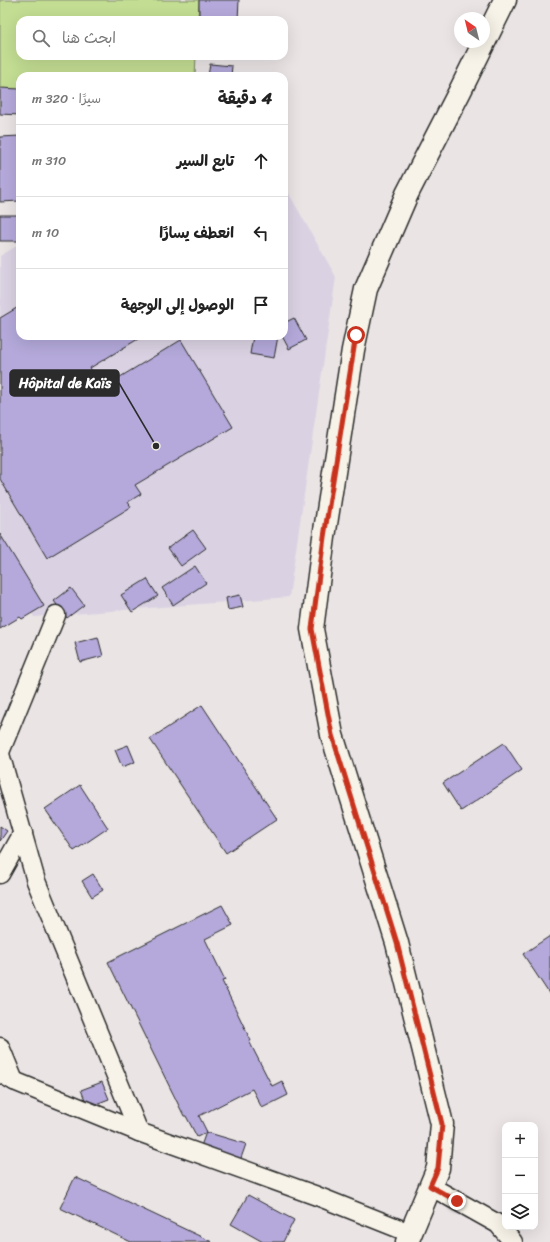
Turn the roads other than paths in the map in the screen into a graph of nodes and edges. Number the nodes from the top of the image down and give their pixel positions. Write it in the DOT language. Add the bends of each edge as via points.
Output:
graph roads {
  1 [pos="505,0"];
  2 [pos="56,615"];
  3 [pos="0,753"];
  4 [pos="22,833"];
  5 [pos="0,874"];
  6 [pos="0,1047"];
  7 [pos="7,1077"];
  8 [pos="139,1132"];
  9 [pos="430,1186"];
  10 [pos="409,1237"];
  11 [pos="513,1242"];
  1 -- 9 [label="street" via="407,194 366,289 352,350 312,629 332,735 397,943 442,1124 438,1168"];
  2 -- 3 [label="street"];
  3 -- 4 [label="street"];
  4 -- 5 [label="street"];
  4 -- 8 [label="street" via="36,881"];
  6 -- 7 [label="street"];
  7 -- 8 [label="street"];
  8 -- 10 [label="street" via="317,1196"];
  9 -- 10 [label="street"];
  9 -- 11 [label="street" via="498,1224"];
}
